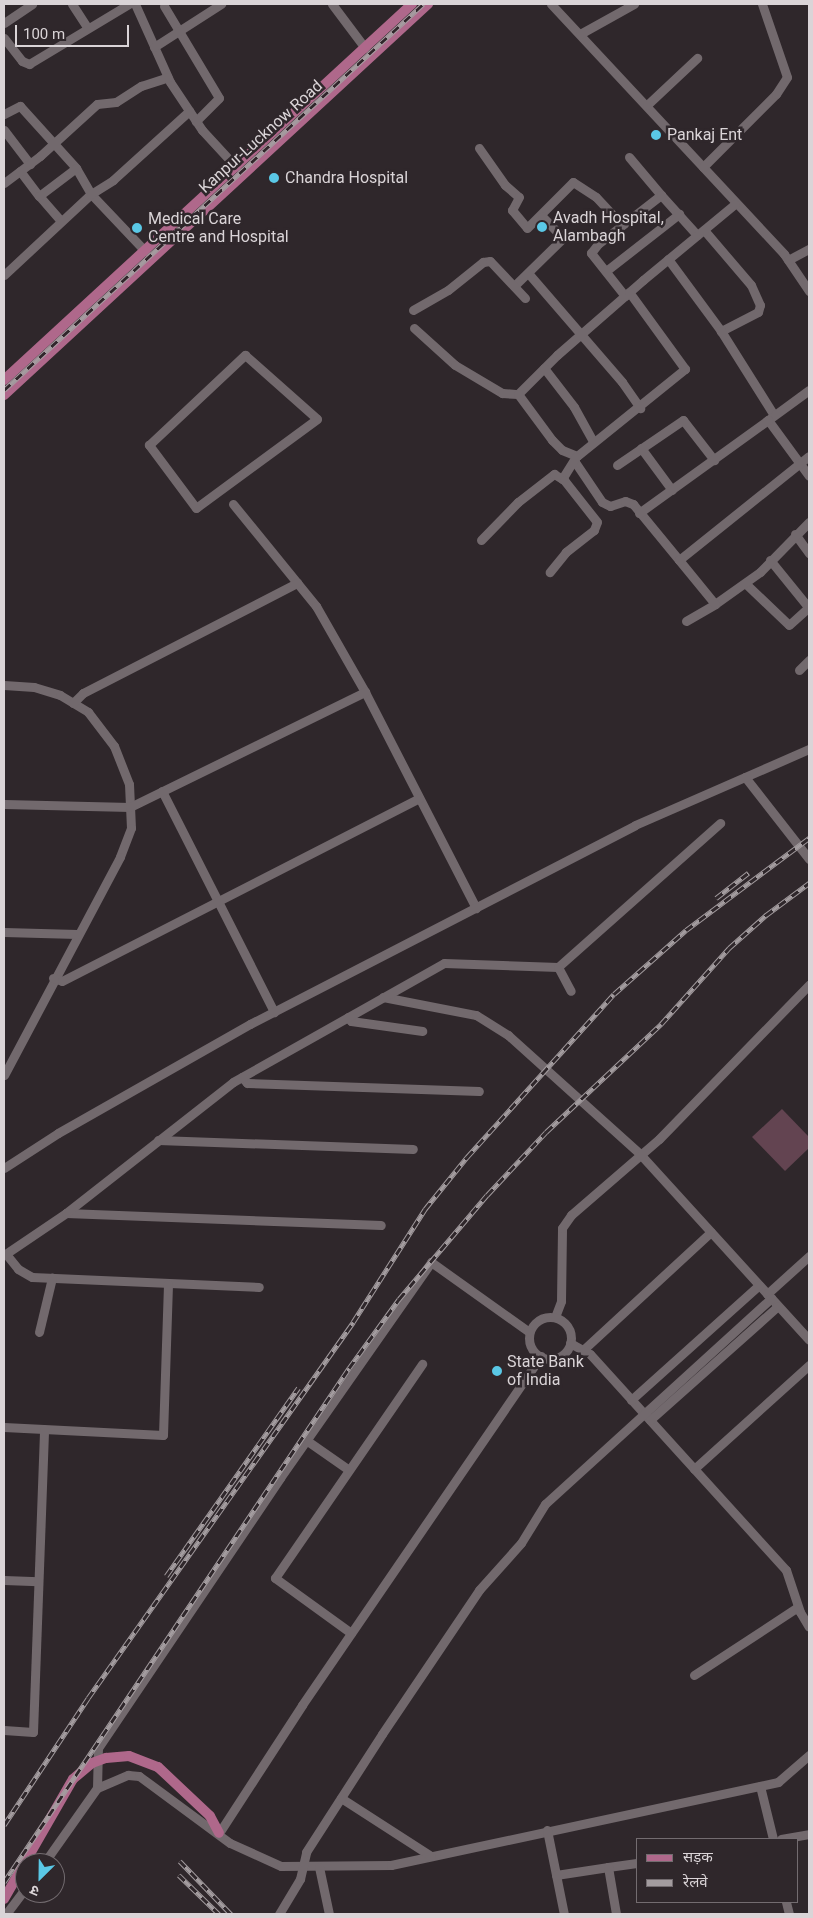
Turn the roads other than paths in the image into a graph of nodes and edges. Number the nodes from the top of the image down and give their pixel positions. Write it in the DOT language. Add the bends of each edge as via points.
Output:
graph roads {
  1 [pos="32,4"];
  2 [pos="72,4"];
  3 [pos="129,4"];
  4 [pos="134,4"];
  5 [pos="221,4"];
  6 [pos="332,4"];
  7 [pos="412,4"];
  8 [pos="428,4"];
  9 [pos="551,4"];
  10 [pos="634,4"];
  11 [pos="762,4"];
  12 [pos="164,6"];
  13 [pos="4,23"];
  14 [pos="87,27"];
  15 [pos="179,31"];
  16 [pos="580,34"];
  17 [pos="4,38"];
  18 [pos="154,46"];
  19 [pos="365,48"];
  20 [pos="697,58"];
  21 [pos="168,77"];
  22 [pos="647,105"];
  23 [pos="189,111"];
  24 [pos="4,114"];
  25 [pos="196,121"];
  26 [pos="4,130"];
  27 [pos="54,142"];
  28 [pos="479,148"];
  29 [pos="629,158"];
  30 [pos="30,164"];
  31 [pos="703,167"];
  32 [pos="76,168"];
  33 [pos="236,168"];
  34 [pos="20,171"];
  35 [pos="4,184"];
  36 [pos="91,194"];
  37 [pos="661,195"];
  38 [pos="39,196"];
  39 [pos="735,204"];
  40 [pos="679,214"];
  41 [pos="542,216"];
  42 [pos="61,221"];
  43 [pos="622,225"];
  44 [pos="700,232"];
  45 [pos="809,249"];
  46 [pos="145,251"];
  47 [pos="668,259"];
  48 [pos="788,260"];
  49 [pos="606,271"];
  50 [pos="528,273"];
  51 [pos="4,275"];
  52 [pos="805,278"];
  53 [pos="514,286"];
  54 [pos="809,291"];
  55 [pos="627,294"];
  56 [pos="524,298"];
  57 [pos="413,310"];
  58 [pos="83,315"];
  59 [pos="414,328"];
  60 [pos="721,331"];
  61 [pos="581,334"];
  62 [pos="240,358"];
  63 [pos="544,368"];
  64 [pos="4,380"];
  65 [pos="809,390"];
  66 [pos="518,394"];
  67 [pos="4,395"];
  68 [pos="640,408"];
  69 [pos="771,418"];
  70 [pos="592,439"];
  71 [pos="641,448"];
  72 [pos="809,456"];
  73 [pos="576,459"];
  74 [pos="714,460"];
  75 [pos="800,463"];
  76 [pos="618,465"];
  77 [pos="809,476"];
  78 [pos="562,479"];
  79 [pos="672,490"];
  80 [pos="233,504"];
  81 [pos="640,513"];
  82 [pos="809,522"];
  83 [pos="796,534"];
  84 [pos="481,540"];
  85 [pos="809,553"];
  86 [pos="679,560"];
  87 [pos="770,560"];
  88 [pos="550,572"];
  89 [pos="297,583"];
  90 [pos="746,584"];
  91 [pos="714,604"];
  92 [pos="809,607"];
  93 [pos="686,621"];
  94 [pos="809,660"];
  95 [pos="799,670"];
  96 [pos="4,685"];
  97 [pos="365,692"];
  98 [pos="73,703"];
  99 [pos="809,749"];
  100 [pos="744,777"];
  101 [pos="162,791"];
  102 [pos="419,798"];
  103 [pos="4,804"];
  104 [pos="130,806"];
  105 [pos="720,823"];
  106 [pos="809,859"];
  107 [pos="219,903"];
  108 [pos="476,908"];
  109 [pos="4,932"];
  110 [pos="77,934"];
  111 [pos="558,967"];
  112 [pos="53,978"];
  113 [pos="809,985"];
  114 [pos="571,991"];
  115 [pos="383,997"];
  116 [pos="274,1012"];
  117 [pos="348,1017"];
  118 [pos="422,1031"];
  119 [pos="7,1064"];
  120 [pos="4,1075"];
  121 [pos="242,1077"];
  122 [pos="479,1091"];
  123 [pos="158,1140"];
  124 [pos="413,1149"];
  125 [pos="640,1154"];
  126 [pos="4,1168"];
  127 [pos="66,1213"];
  128 [pos="381,1225"];
  129 [pos="711,1232"];
  130 [pos="5,1254"];
  131 [pos="809,1256"];
  132 [pos="52,1278"];
  133 [pos="168,1284"];
  134 [pos="759,1285"];
  135 [pos="259,1287"];
  136 [pos="769,1296"];
  137 [pos="778,1306"];
  138 [pos="555,1317"];
  139 [pos="39,1332"];
  140 [pos="529,1332"];
  141 [pos="809,1340"];
  142 [pos="570,1343"];
  143 [pos="582,1350"];
  144 [pos="541,1356"];
  145 [pos="422,1364"];
  146 [pos="809,1365"];
  147 [pos="631,1400"];
  148 [pos="643,1412"];
  149 [pos="650,1420"];
  150 [pos="4,1427"];
  151 [pos="44,1429"];
  152 [pos="306,1440"];
  153 [pos="694,1469"];
  154 [pos="349,1470"];
  155 [pos="4,1580"];
  156 [pos="38,1581"];
  157 [pos="798,1607"];
  158 [pos="809,1627"];
  159 [pos="351,1633"];
  160 [pos="694,1675"];
  161 [pos="4,1730"];
  162 [pos="809,1755"];
  163 [pos="760,1786"];
  164 [pos="97,1788"];
  165 [pos="341,1798"];
  166 [pos="547,1830"];
  167 [pos="219,1833"];
  168 [pos="809,1834"];
  169 [pos="773,1838"];
  170 [pos="787,1838"];
  171 [pos="51,1853"];
  172 [pos="431,1856"];
  173 [pos="636,1863"];
  174 [pos="304,1866"];
  175 [pos="319,1866"];
  176 [pos="608,1867"];
  177 [pos="556,1876"];
  178 [pos="4,1900"];
  179 [pos="15,1902"];
  180 [pos="6,1914"];
  181 [pos="279,1914"];
  182 [pos="329,1914"];
  183 [pos="564,1914"];
  184 [pos="616,1914"];
  1 -- 13 [label="street"];
  2 -- 14 [label="street"];
  3 -- 14 [label="street"];
  4 -- 18 [label="street"];
  5 -- 15 [label="street"];
  6 -- 19 [label="street"];
  7 -- 19 [label="main road, Kanpur-Lucknow Road"];
  8 -- 58 [label="main road, Kanpur-Lucknow Road"];
  9 -- 16 [label="street"];
  10 -- 16 [label="street"];
  11 -- 31 [label="street" via="787,77 776,94"];
  12 -- 15 [label="street"];
  14 -- 17 [label="street" via="29,64 22,61"];
  15 -- 18 [label="street"];
  15 -- 25 [label="street" via="219,98"];
  16 -- 22 [label="street"];
  18 -- 21 [label="street"];
  19 -- 33 [label="main road, Kanpur-Lucknow Road"];
  20 -- 22 [label="street"];
  21 -- 23 [label="street"];
  21 -- 27 [label="street" via="141,86 116,102 97,104"];
  22 -- 31 [label="street"];
  23 -- 25 [label="street"];
  23 -- 36 [label="street" via="113,180"];
  24 -- 27 [label="street" via="20,106"];
  25 -- 33 [label="street"];
  26 -- 30 [label="street"];
  27 -- 30 [label="street"];
  27 -- 32 [label="street"];
  28 -- 41 [label="street" via="505,185 519,197 512,210 527,228"];
  29 -- 37 [label="street"];
  30 -- 34 [label="street"];
  31 -- 39 [label="street"];
  32 -- 36 [label="street"];
  32 -- 38 [label="street"];
  33 -- 46 [label="main road, Kanpur-Lucknow Road"];
  34 -- 35 [label="street"];
  34 -- 38 [label="street"];
  36 -- 42 [label="street"];
  36 -- 46 [label="street"];
  37 -- 40 [label="street"];
  37 -- 43 [label="street"];
  38 -- 42 [label="street"];
  39 -- 44 [label="street"];
  39 -- 48 [label="street"];
  40 -- 44 [label="street"];
  40 -- 49 [label="street"];
  41 -- 43 [label="street" via="573,182 596,197"];
  41 -- 50 [label="street" via="563,238"];
  42 -- 51 [label="street"];
  43 -- 49 [label="street" via="592,250"];
  44 -- 47 [label="street"];
  44 -- 60 [label="street" via="751,285 760,305 758,312"];
  45 -- 48 [label="street"];
  46 -- 58 [label="main road, Kanpur-Lucknow Road"];
  47 -- 55 [label="street"];
  47 -- 60 [label="street"];
  48 -- 52 [label="street"];
  49 -- 55 [label="street"];
  50 -- 53 [label="street"];
  50 -- 61 [label="street"];
  52 -- 54 [label="street"];
  53 -- 56 [label="street"];
  53 -- 57 [label="street" via="494,262 483,262 448,290"];
  55 -- 61 [label="street"];
  55 -- 68 [label="street" via="685,369"];
  58 -- 64 [label="main road, Kanpur-Lucknow Road"];
  58 -- 67 [label="main road, Kanpur-Lucknow Road"];
  59 -- 66 [label="street" via="463,369 502,392"];
  60 -- 69 [label="street"];
  61 -- 63 [label="street"];
  61 -- 68 [label="street"];
  62 -- 62 [label="street" via="150,445 196,508 317,419 249,356"];
  63 -- 66 [label="street"];
  63 -- 70 [label="street" via="574,407"];
  65 -- 69 [label="street"];
  66 -- 73 [label="street" via="552,440"];
  68 -- 73 [label="street"];
  69 -- 74 [label="street"];
  69 -- 75 [label="street"];
  71 -- 74 [label="street" via="683,420"];
  71 -- 76 [label="street"];
  71 -- 79 [label="street"];
  72 -- 75 [label="street"];
  73 -- 78 [label="street"];
  73 -- 81 [label="street" via="602,502 610,506 625,501"];
  74 -- 79 [label="street"];
  75 -- 77 [label="street"];
  75 -- 86 [label="street"];
  78 -- 84 [label="street" via="554,474 546,479"];
  78 -- 88 [label="street" via="597,522 594,530 566,552"];
  79 -- 81 [label="street"];
  80 -- 89 [label="street"];
  81 -- 86 [label="street"];
  82 -- 83 [label="street"];
  83 -- 85 [label="street"];
  83 -- 87 [label="street"];
  86 -- 91 [label="street"];
  87 -- 90 [label="street"];
  87 -- 92 [label="street"];
  89 -- 97 [label="street" via="316,606"];
  89 -- 98 [label="street" via="83,693"];
  90 -- 91 [label="street"];
  90 -- 92 [label="street" via="789,625"];
  91 -- 93 [label="street"];
  94 -- 95 [label="street"];
  96 -- 98 [label="street" via="34,687"];
  97 -- 101 [label="street"];
  97 -- 102 [label="street"];
  98 -- 104 [label="street" via="88,712 114,746 129,784"];
  99 -- 100 [label="street"];
  100 -- 106 [label="street"];
  100 -- 108 [label="street" via="635,824"];
  101 -- 104 [label="street"];
  101 -- 107 [label="street"];
  102 -- 107 [label="street"];
  102 -- 108 [label="street"];
  103 -- 104 [label="street"];
  104 -- 110 [label="street" via="131,828 120,857"];
  105 -- 111 [label="street"];
  107 -- 112 [label="street" via="62,982"];
  107 -- 116 [label="street"];
  108 -- 116 [label="street"];
  109 -- 110 [label="street"];
  110 -- 112 [label="street"];
  111 -- 114 [label="street"];
  111 -- 115 [label="street" via="444,963"];
  112 -- 119 [label="street"];
  113 -- 125 [label="street"];
  115 -- 117 [label="street"];
  115 -- 125 [label="street" via="476,1016 508,1035"];
  116 -- 126 [label="street" via="58,1133"];
  117 -- 118 [label="street" via="351,1021"];
  117 -- 121 [label="street"];
  119 -- 120 [label="street"];
  121 -- 122 [label="street" via="247,1083"];
  121 -- 123 [label="street"];
  123 -- 124 [label="street"];
  123 -- 127 [label="street"];
  125 -- 129 [label="street"];
  125 -- 138 [label="street" via="571,1215 562,1228 561,1301"];
  127 -- 128 [label="street"];
  127 -- 130 [label="street"];
  129 -- 134 [label="street"];
  129 -- 143 [label="street"];
  130 -- 132 [label="street" via="18,1269 32,1276"];
  131 -- 136 [label="street"];
  132 -- 133 [label="street"];
  132 -- 139 [label="street"];
  133 -- 135 [label="street"];
  133 -- 151 [label="street" via="163,1435"];
  134 -- 136 [label="street"];
  134 -- 147 [label="street"];
  136 -- 137 [label="street"];
  136 -- 148 [label="street"];
  137 -- 141 [label="street"];
  137 -- 149 [label="street"];
  138 -- 140 [label="street" via="539,1319"];
  138 -- 142 [label="street" via="568,1327"];
  140 -- 144 [label="street" via="531,1348"];
  140 -- 152 [label="street" via="431,1262"];
  142 -- 143 [label="street"];
  142 -- 144 [label="street" via="560,1356"];
  143 -- 147 [label="street" via="590,1354"];
  144 -- 159 [label="street"];
  145 -- 154 [label="street"];
  146 -- 153 [label="street"];
  147 -- 148 [label="street"];
  148 -- 149 [label="street"];
  148 -- 165 [label="street" via="545,1504 521,1543 479,1590"];
  149 -- 153 [label="street"];
  150 -- 151 [label="street"];
  151 -- 156 [label="street"];
  152 -- 154 [label="street"];
  152 -- 164 [label="street" via="98,1748"];
  153 -- 157 [label="street" via="786,1570"];
  154 -- 159 [label="street" via="275,1578"];
  155 -- 156 [label="street"];
  156 -- 161 [label="street" via="33,1732"];
  157 -- 158 [label="street"];
  157 -- 160 [label="street"];
  159 -- 167 [label="street"];
  162 -- 163 [label="street" via="778,1782"];
  163 -- 166 [label="street"];
  163 -- 169 [label="street"];
  164 -- 167 [label="street" via="120,1778 138,1776"];
  164 -- 171 [label="street"];
  165 -- 172 [label="street"];
  165 -- 174 [label="street" via="306,1852"];
  166 -- 172 [label="street"];
  166 -- 177 [label="street"];
  167 -- 174 [label="street" via="230,1843 265,1861 281,1866"];
  167 -- 178 [label="main road" via="210,1816 158,1767 138,1758 106,1758 78,1773"];
  168 -- 170 [label="street"];
  172 -- 175 [label="street" via="391,1865"];
  173 -- 176 [label="street"];
  174 -- 175 [label="street"];
  174 -- 181 [label="street"];
  175 -- 182 [label="street"];
  176 -- 177 [label="street"];
  176 -- 184 [label="street"];
  177 -- 183 [label="street"];
  179 -- 180 [label="street"];
}
